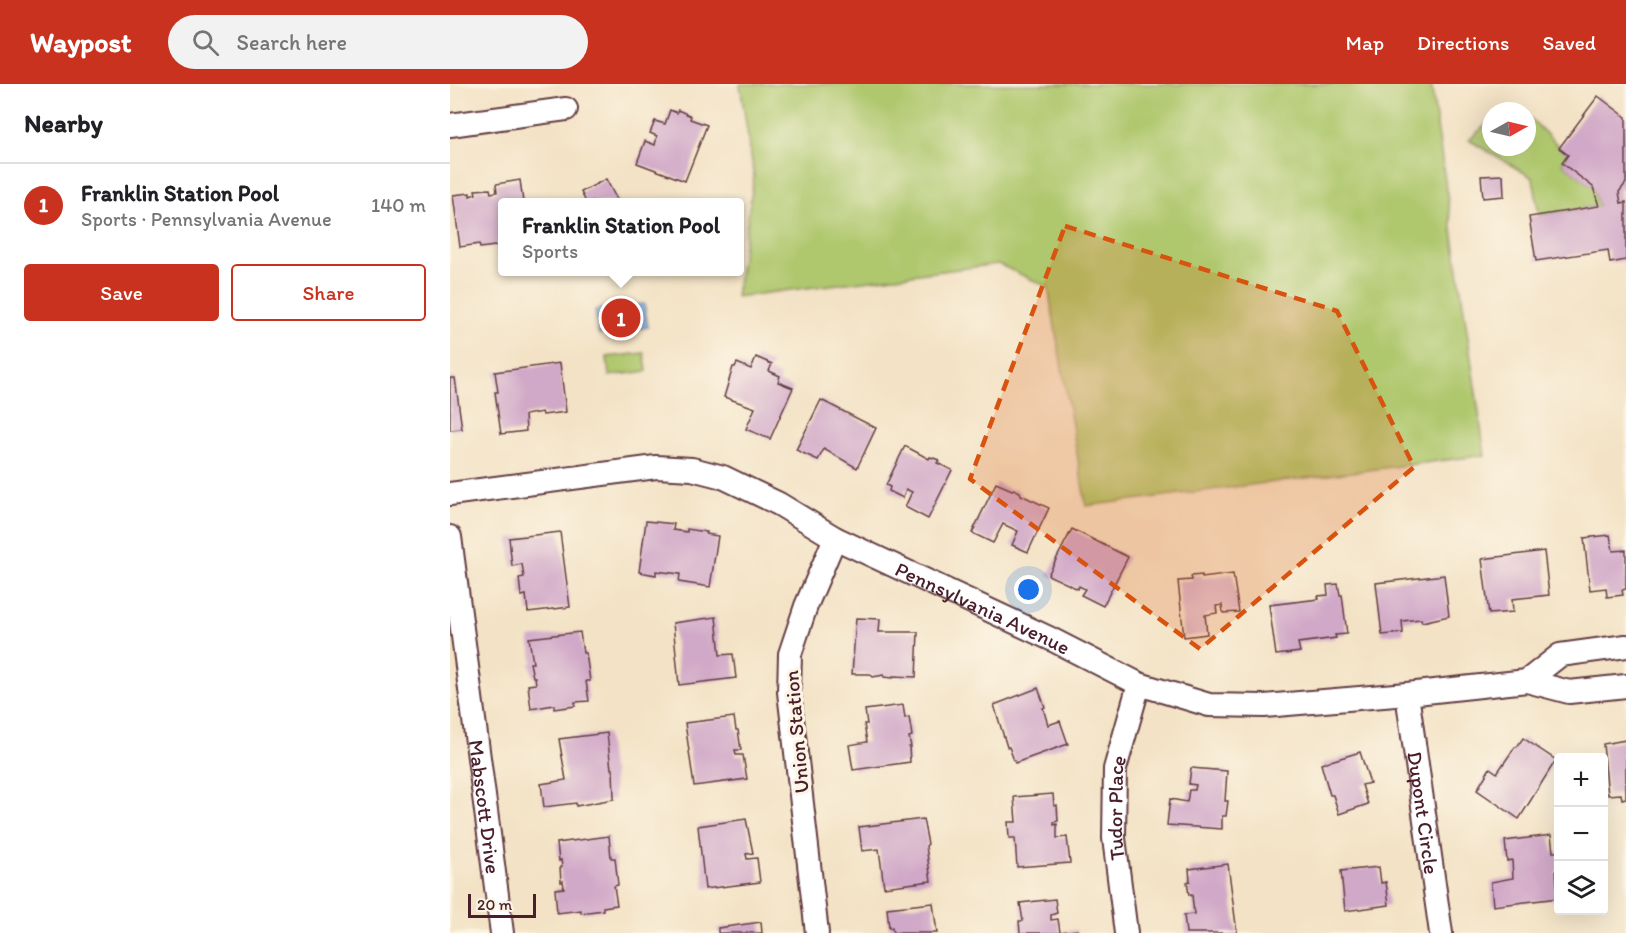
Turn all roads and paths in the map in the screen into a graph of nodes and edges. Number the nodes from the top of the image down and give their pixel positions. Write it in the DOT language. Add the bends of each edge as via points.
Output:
graph roads {
  1 [pos="566,109"];
  2 [pos="450,125"];
  3 [pos="450,494"];
  4 [pos="450,537"];
  5 [pos="835,538"];
  6 [pos="1626,646"];
  7 [pos="1527,681"];
  8 [pos="1139,684"];
  9 [pos="1626,686"];
  10 [pos="1407,694"];
  11 [pos="502,933"];
  12 [pos="817,933"];
  13 [pos="1126,933"];
  14 [pos="1441,933"];
  1 -- 2 [label="street"];
  3 -- 5 [label="street, Pennsylvania Avenue" via="656,467 692,469 723,477"];
  4 -- 11 [label="street, Mabscott Drive"];
  5 -- 8 [label="street, Pennsylvania Avenue"];
  5 -- 12 [label="street, Union Station" via="790,654 789,692"];
  6 -- 7 [label="street" via="1560,655"];
  7 -- 9 [label="street, Pennsylvania Avenue" via="1569,692"];
  7 -- 10 [label="street, Pennsylvania Avenue"];
  8 -- 10 [label="street, Pennsylvania Avenue" via="1209,705 1264,706"];
  8 -- 13 [label="street, Tudor Place" via="1115,769 1114,838"];
  10 -- 14 [label="street, Dupont Circle"];
}
